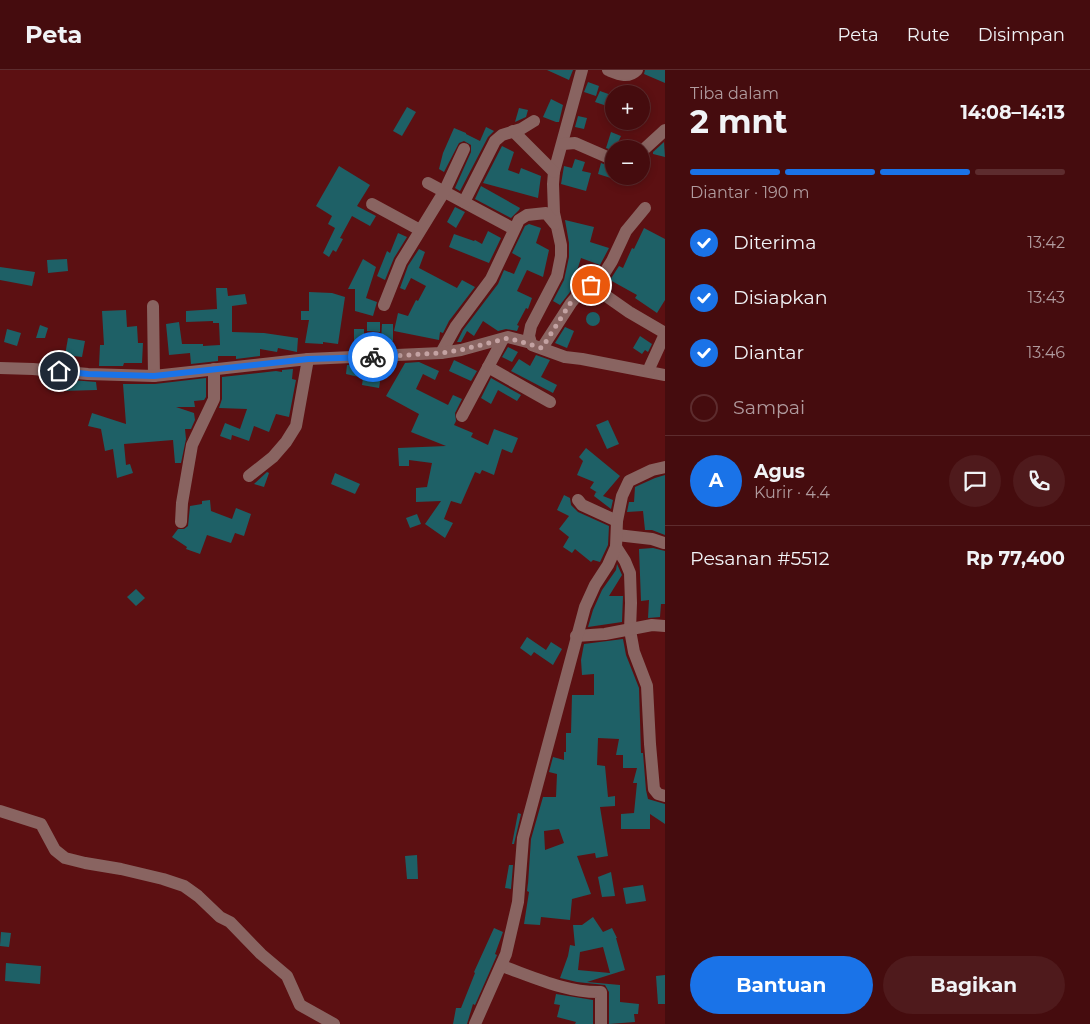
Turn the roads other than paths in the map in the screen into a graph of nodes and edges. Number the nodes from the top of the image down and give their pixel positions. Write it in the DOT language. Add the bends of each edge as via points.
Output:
graph roads {
  1 [pos="582,70"];
  2 [pos="608,70"];
  3 [pos="637,70"];
  4 [pos="534,121"];
  5 [pos="665,130"];
  6 [pos="513,131"];
  7 [pos="563,144"];
  8 [pos="650,144"];
  9 [pos="464,149"];
  10 [pos="605,156"];
  11 [pos="554,172"];
  12 [pos="428,183"];
  13 [pos="444,192"];
  14 [pos="464,202"];
  15 [pos="372,204"];
  16 [pos="645,208"];
  17 [pos="555,224"];
  18 [pos="514,229"];
  19 [pos="420,230"];
  20 [pos="595,288"];
  21 [pos="384,305"];
  22 [pos="153,306"];
  23 [pos="665,334"];
  24 [pos="503,339"];
  25 [pos="536,345"];
  26 [pos="441,353"];
  27 [pos="308,359"];
  28 [pos="488,367"];
  29 [pos="0,368"];
  30 [pos="214,369"];
  31 [pos="648,371"];
  32 [pos="665,375"];
  33 [pos="154,376"];
  34 [pos="550,402"];
  35 [pos="462,416"];
  36 [pos="665,467"];
  37 [pos="248,476"];
  38 [pos="578,500"];
  39 [pos="617,521"];
  40 [pos="181,522"];
  41 [pos="616,541"];
  42 [pos="664,543"];
  43 [pos="665,626"];
  44 [pos="630,630"];
  45 [pos="576,636"];
  46 [pos="665,796"];
  47 [pos="0,811"];
  48 [pos="502,966"];
  49 [pos="334,1024"];
  50 [pos="475,1024"];
  51 [pos="600,1024"];
  1 -- 7 [label="street"];
  2 -- 3 [label="street" via="625,75"];
  4 -- 6 [label="street"];
  5 -- 8 [label="street"];
  6 -- 11 [label="street"];
  6 -- 14 [label="street" via="502,134 495,141"];
  7 -- 10 [label="street" via="575,143"];
  7 -- 11 [label="street"];
  9 -- 13 [label="street"];
  11 -- 17 [label="street"];
  12 -- 13 [label="street"];
  13 -- 14 [label="street"];
  13 -- 19 [label="street"];
  14 -- 18 [label="street"];
  15 -- 19 [label="street"];
  16 -- 20 [label="street" via="626,232"];
  17 -- 18 [label="street" via="546,213 536,213 522,217"];
  17 -- 25 [label="street" via="561,245 560,264 531,326 529,336"];
  18 -- 26 [label="street" via="491,279 456,326"];
  19 -- 21 [label="street" via="401,262"];
  20 -- 23 [label="street"];
  20 -- 25 [label="street" via="587,284"];
  22 -- 33 [label="street"];
  23 -- 31 [label="street"];
  24 -- 25 [label="street"];
  24 -- 26 [label="street"];
  24 -- 28 [label="street"];
  25 -- 31 [label="street" via="564,357"];
  26 -- 27 [label="street"];
  27 -- 30 [label="street"];
  27 -- 37 [label="street" via="296,426 274,457"];
  28 -- 34 [label="street"];
  28 -- 35 [label="street"];
  29 -- 33 [label="street"];
  30 -- 33 [label="street"];
  30 -- 40 [label="street" via="214,399 192,445"];
  31 -- 32 [label="street"];
  36 -- 39 [label="street" via="629,481"];
  38 -- 39 [label="street"];
  39 -- 41 [label="street"];
  41 -- 42 [label="street" via="652,539"];
  41 -- 44 [label="street" via="630,573"];
  41 -- 45 [label="street" via="608,565 585,608"];
  43 -- 44 [label="street"];
  44 -- 45 [label="street"];
  44 -- 46 [label="street" via="648,692 654,789"];
  45 -- 48 [label="street" via="523,838 518,902"];
  47 -- 49 [label="street" via="42,824 55,850 65,858 140,873 184,886 230,922 287,976 300,1005"];
  48 -- 50 [label="street"];
  48 -- 51 [label="street" via="557,986 600,992"];
}
